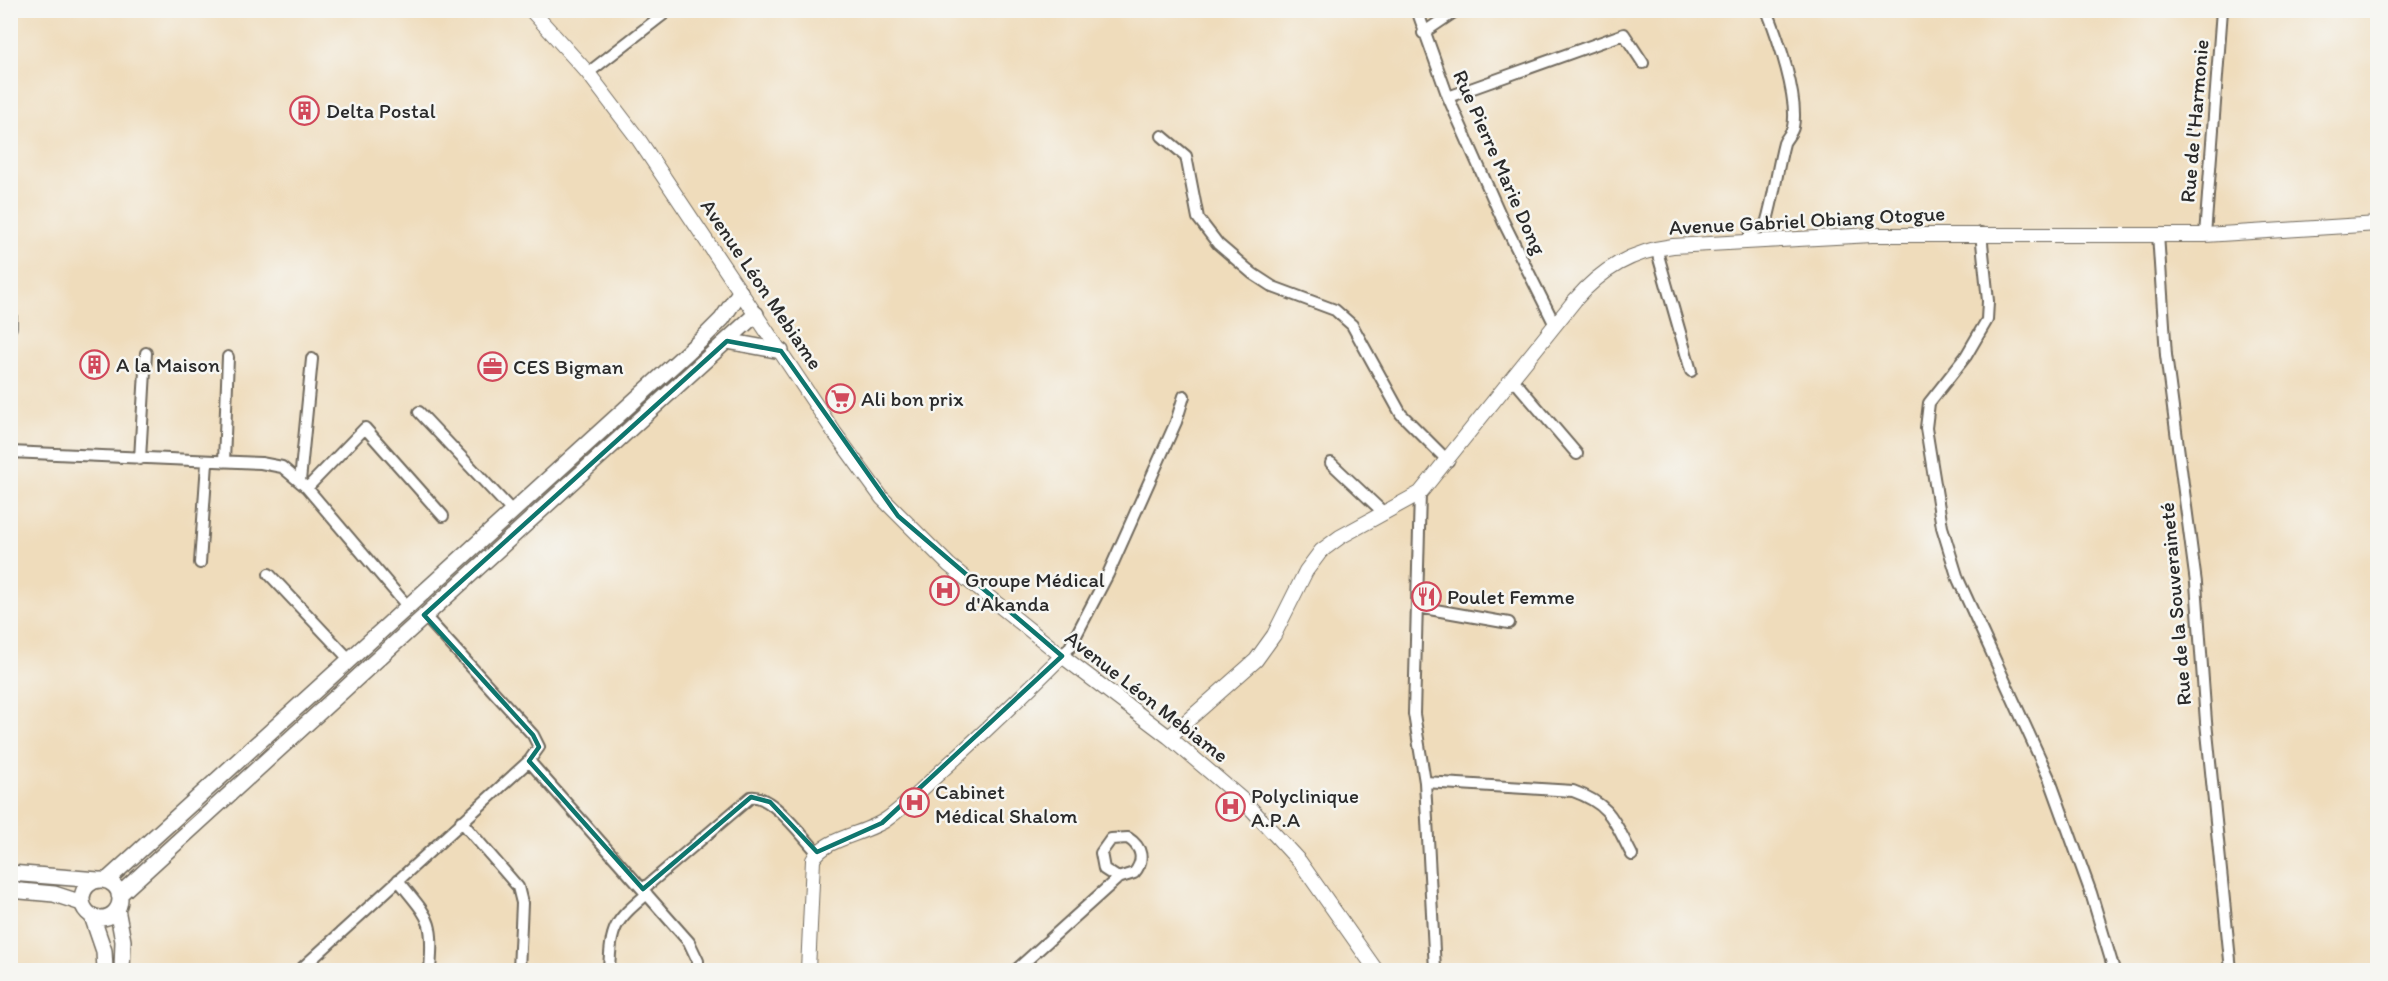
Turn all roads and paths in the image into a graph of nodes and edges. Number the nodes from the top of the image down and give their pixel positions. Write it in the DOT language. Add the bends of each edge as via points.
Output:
graph roads {
  1 [pos="531,10"];
  2 [pos="669,10"];
  3 [pos="1417,10"];
  4 [pos="1457,10"];
  5 [pos="1767,10"];
  6 [pos="2222,10"];
  7 [pos="1423,33"];
  8 [pos="1643,63"];
  9 [pos="588,73"];
  10 [pos="1448,97"];
  11 [pos="1162,136"];
  12 [pos="2378,224"];
  13 [pos="1982,233"];
  14 [pos="2158,234"];
  15 [pos="2205,235"];
  16 [pos="1750,240"];
  17 [pos="1656,248"];
  18 [pos="740,292"];
  19 [pos="10,295"];
  20 [pos="756,314"];
  21 [pos="1555,325"];
  22 [pos="10,327"];
  23 [pos="728,340"];
  24 [pos="781,351"];
  25 [pos="146,353"];
  26 [pos="228,357"];
  27 [pos="312,359"];
  28 [pos="1691,371"];
  29 [pos="1512,378"];
  30 [pos="1184,396"];
  31 [pos="419,412"];
  32 [pos="10,453"];
  33 [pos="1577,454"];
  34 [pos="140,459"];
  35 [pos="1448,461"];
  36 [pos="224,462"];
  37 [pos="1331,462"];
  38 [pos="207,463"];
  39 [pos="303,484"];
  40 [pos="1420,493"];
  41 [pos="513,512"];
  42 [pos="1384,513"];
  43 [pos="443,516"];
  44 [pos="200,563"];
  45 [pos="269,574"];
  46 [pos="408,607"];
  47 [pos="1418,607"];
  48 [pos="424,615"];
  49 [pos="1509,623"];
  50 [pos="1062,656"];
  51 [pos="350,660"];
  52 [pos="1169,737"];
  53 [pos="529,761"];
  54 [pos="1425,782"];
  55 [pos="460,821"];
  56 [pos="817,852"];
  57 [pos="1632,855"];
  58 [pos="10,873"];
  59 [pos="1118,878"];
  60 [pos="398,880"];
  61 [pos="102,881"];
  62 [pos="10,890"];
  63 [pos="645,891"];
  64 [pos="118,902"];
  65 [pos="82,903"];
  66 [pos="92,916"];
  67 [pos="105,970"];
  68 [pos="122,970"];
  69 [pos="300,970"];
  70 [pos="430,970"];
  71 [pos="519,970"];
  72 [pos="609,970"];
  73 [pos="698,970"];
  74 [pos="808,970"];
  75 [pos="1016,970"];
  76 [pos="1376,970"];
  77 [pos="1435,970"];
  78 [pos="2114,970"];
  79 [pos="2231,970"];
  1 -- 9 [label="street, Avenue Léon Mebiame"];
  2 -- 9 [label="street"];
  3 -- 7 [label="street, Rue Pierre Marie Dong"];
  4 -- 7 [label="street"];
  5 -- 16 [label="street" via="1784,56 1793,128 1785,141 1766,224 1750,233"];
  6 -- 15 [label="street, Rue de l'Harmonie"];
  7 -- 10 [label="street, Rue Pierre Marie Dong"];
  8 -- 10 [label="street" via="1624,34"];
  9 -- 18 [label="street, Avenue Léon Mebiame" via="662,173"];
  10 -- 21 [label="street, Rue Pierre Marie Dong"];
  11 -- 35 [label="street" via="1186,156 1198,218 1218,244 1273,287 1335,310 1352,325 1401,414"];
  12 -- 15 [label="street, Avenue Gabriel Obiang Otogue"];
  13 -- 14 [label="street, Avenue Gabriel Obiang Otogue"];
  13 -- 16 [label="street, Avenue Gabriel Obiang Otogue"];
  13 -- 78 [label="street" via="1987,320 1979,337 1929,403 1926,428 1942,526 1958,579 2050,780"];
  14 -- 15 [label="street, Avenue Gabriel Obiang Otogue"];
  14 -- 79 [label="street, Rue de la Souveraineté" via="2166,355 2195,573"];
  16 -- 17 [label="street, Avenue Gabriel Obiang Otogue"];
  17 -- 21 [label="street, Avenue Gabriel Obiang Otogue" via="1624,259 1590,282"];
  17 -- 28 [label="street"];
  18 -- 20 [label="street, Avenue Léon Mebiame"];
  18 -- 41 [label="main road" via="701,340"];
  19 -- 22 [label="street"];
  20 -- 23 [label="main road"];
  20 -- 24 [label="street, Avenue Léon Mebiame"];
  21 -- 29 [label="street, Avenue Gabriel Obiang Otogue"];
  23 -- 24 [label="main road"];
  23 -- 48 [label="main road"];
  24 -- 50 [label="street, Avenue Léon Mebiame" via="834,432 898,516 949,565"];
  25 -- 34 [label="street"];
  26 -- 36 [label="street"];
  27 -- 39 [label="street"];
  29 -- 33 [label="street"];
  29 -- 35 [label="street, Avenue Gabriel Obiang Otogue"];
  30 -- 50 [label="street" via="1108,574"];
  31 -- 41 [label="street"];
  32 -- 34 [label="street"];
  34 -- 38 [label="street"];
  35 -- 40 [label="street, Avenue Gabriel Obiang Otogue"];
  36 -- 38 [label="street"];
  36 -- 39 [label="street" via="275,465"];
  37 -- 42 [label="street"];
  38 -- 44 [label="street"];
  39 -- 43 [label="street" via="365,428"];
  39 -- 46 [label="street"];
  40 -- 42 [label="street, Avenue Gabriel Obiang Otogue"];
  40 -- 47 [label="street"];
  41 -- 46 [label="main road"];
  42 -- 52 [label="street, Avenue Gabriel Obiang Otogue" via="1321,551 1256,660"];
  45 -- 51 [label="street"];
  46 -- 51 [label="main road"];
  47 -- 49 [label="street"];
  47 -- 54 [label="street" via="1414,714"];
  48 -- 53 [label="street" via="533,735 539,747"];
  48 -- 64 [label="main road"];
  50 -- 52 [label="street, Avenue Léon Mebiame"];
  50 -- 56 [label="street" via="898,811"];
  51 -- 61 [label="main road"];
  52 -- 76 [label="street, Avenue Léon Mebiame" via="1268,825 1300,862"];
  53 -- 55 [label="street"];
  53 -- 63 [label="street"];
  54 -- 57 [label="street" via="1573,791 1591,797 1608,810"];
  54 -- 77 [label="street"];
  55 -- 60 [label="street"];
  55 -- 71 [label="street" via="518,887 522,903"];
  56 -- 63 [label="street" via="770,802 751,797"];
  56 -- 74 [label="street" via="813,860"];
  58 -- 61 [label="main road"];
  59 -- 75 [label="street"];
  60 -- 69 [label="street"];
  60 -- 70 [label="street" via="429,920 433,939"];
  61 -- 64 [label="main road" via="115,887"];
  61 -- 65 [label="main road" via="84,891"];
  62 -- 65 [label="main road" via="54,894"];
  63 -- 72 [label="street" via="616,925 611,936"];
  63 -- 73 [label="street" via="689,942"];
  64 -- 66 [label="main road" via="106,918"];
  64 -- 68 [label="main road"];
  65 -- 66 [label="main road"];
  66 -- 67 [label="main road" via="104,951"];
}
